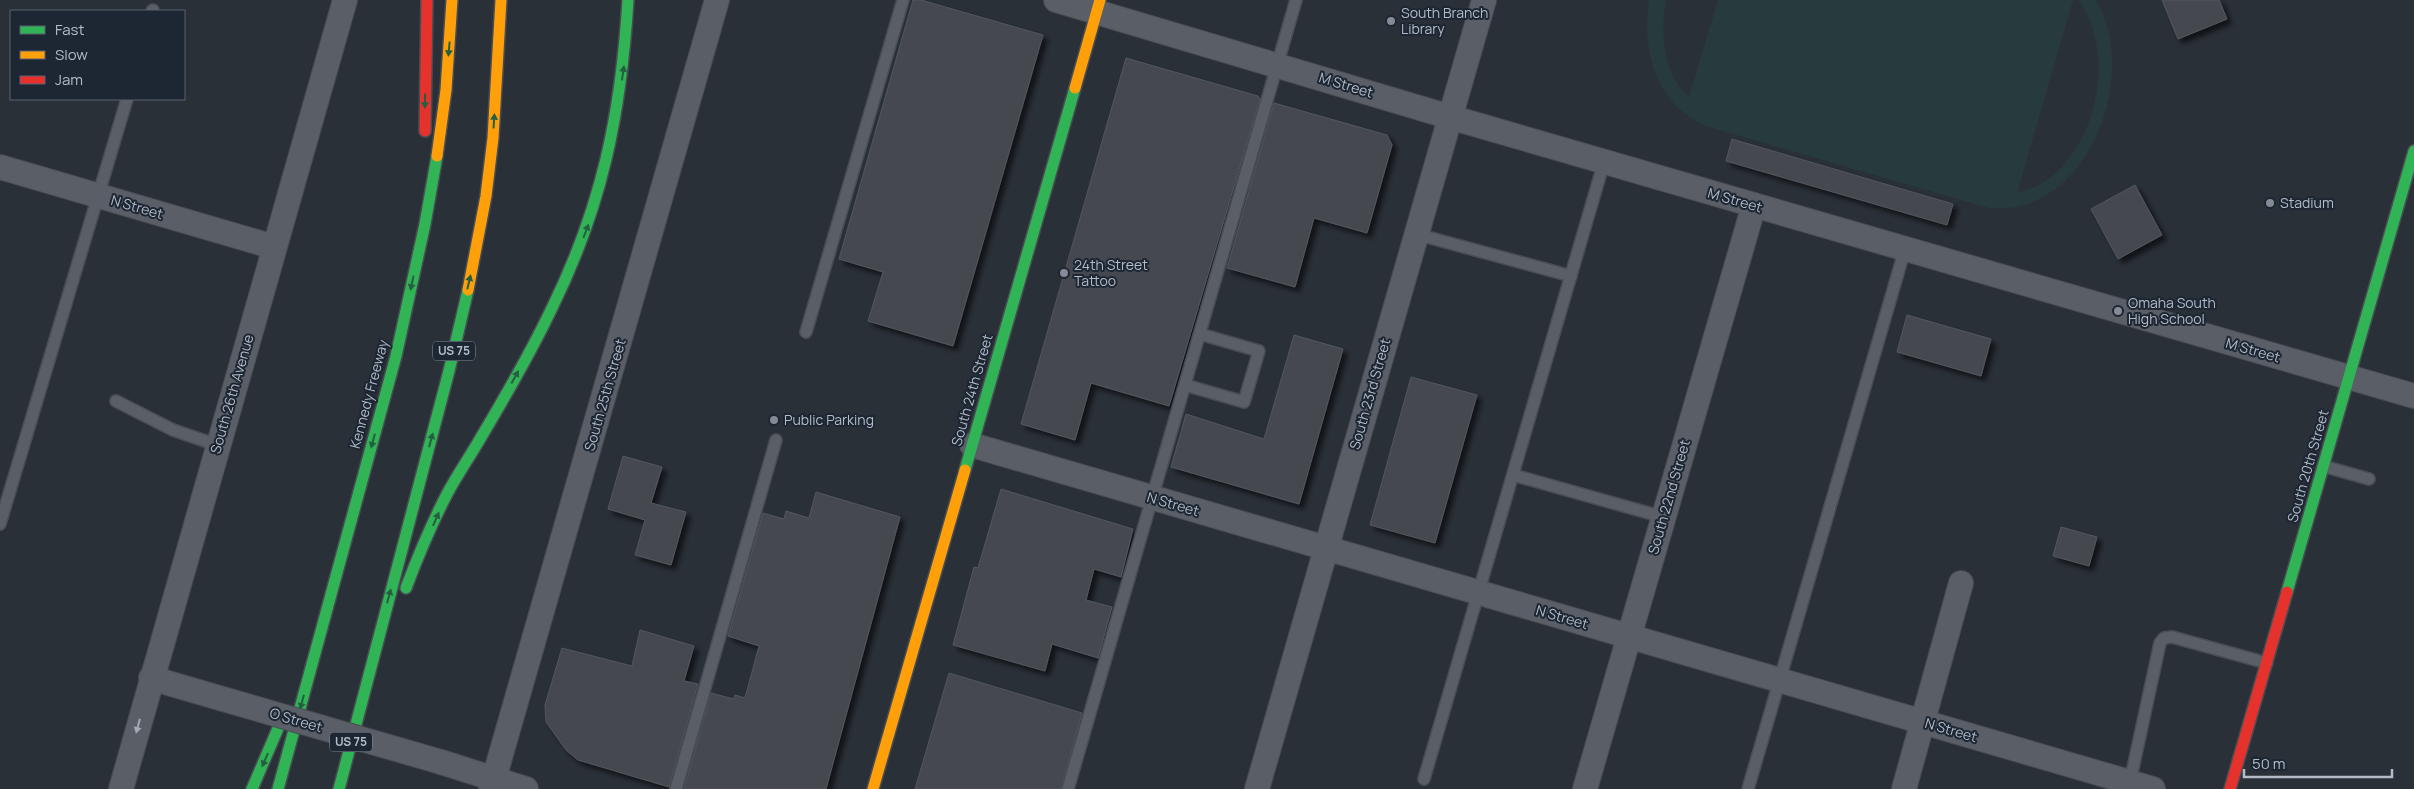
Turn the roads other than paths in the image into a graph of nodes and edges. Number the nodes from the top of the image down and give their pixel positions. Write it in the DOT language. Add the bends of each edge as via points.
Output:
graph roads {
  1 [pos="345,0"];
  2 [pos="427,0"];
  3 [pos="452,0"];
  4 [pos="500,0"];
  5 [pos="628,0"];
  6 [pos="717,0"];
  7 [pos="903,0"];
  8 [pos="1056,0"];
  9 [pos="1296,0"];
  10 [pos="1484,0"];
  11 [pos="1098,6"];
  12 [pos="1277,64"];
  13 [pos="127,100"];
  14 [pos="1450,117"];
  15 [pos="424,146"];
  16 [pos="2414,151"];
  17 [pos="1604,162"];
  18 [pos="424,166"];
  19 [pos="0,167"];
  20 [pos="98,196"];
  21 [pos="1754,206"];
  22 [pos="1416,234"];
  23 [pos="422,236"];
  24 [pos="274,247"];
  25 [pos="1905,249"];
  26 [pos="1571,276"];
  27 [pos="806,332"];
  28 [pos="1200,334"];
  29 [pos="2349,377"];
  30 [pos="1185,385"];
  31 [pos="2414,396"];
  32 [pos="116,401"];
  33 [pos="776,440"];
  34 [pos="217,445"];
  35 [pos="972,445"];
  36 [pos="2323,466"];
  37 [pos="1513,475"];
  38 [pos="2369,479"];
  39 [pos="1152,498"];
  40 [pos="1663,517"];
  41 [pos="0,524"];
  42 [pos="1325,549"];
  43 [pos="1961,582"];
  44 [pos="1478,593"];
  45 [pos="328,604"];
  46 [pos="1628,636"];
  47 [pos="2267,663"];
  48 [pos="151,678"];
  49 [pos="1778,680"];
  50 [pos="362,694"];
  51 [pos="1922,722"];
  52 [pos="1424,779"];
  53 [pos="2130,782"];
  54 [pos="492,784"];
  55 [pos="121,789"];
  56 [pos="252,789"];
  57 [pos="278,789"];
  58 [pos="339,789"];
  59 [pos="526,789"];
  60 [pos="676,789"];
  61 [pos="873,789"];
  62 [pos="1068,789"];
  63 [pos="1257,789"];
  64 [pos="1585,789"];
  65 [pos="1748,789"];
  66 [pos="1904,789"];
  67 [pos="2153,789"];
  68 [pos="2230,789"];
  1 -- 24 [label="street, South 26th Avenue"];
  2 -- 15 [label="main road, one-way"];
  3 -- 23 [label="main road, Kennedy Freeway, one-way" via="445,92"];
  50 -- 4 [label="main road, US 75, one-way" via="449,371 472,270 493,138"];
  50 -- 5 [label="main road, one-way" via="447,494 516,376 557,298 586,230 604,174 617,112 626,51"];
  6 -- 54 [label="street, South 25th Street"];
  7 -- 27 [label="lane"];
  8 -- 11 [label="street, M Street"];
  9 -- 12 [label="lane"];
  10 -- 14 [label="street, South 23rd Street"];
  11 -- 12 [label="street, M Street"];
  11 -- 35 [label="main road, South 24th Street"];
  12 -- 14 [label="street, M Street"];
  12 -- 28 [label="lane"];
  13 -- 20 [label="lane"];
  14 -- 17 [label="street, M Street"];
  14 -- 22 [label="street, South 23rd Street"];
  16 -- 29 [label="main road, South 20th Street"];
  17 -- 21 [label="street, M Street"];
  17 -- 26 [label="lane"];
  18 -- 23 [label="main road"];
  19 -- 20 [label="street, N Street"];
  20 -- 24 [label="street, N Street"];
  20 -- 41 [label="lane"];
  21 -- 25 [label="street, M Street"];
  21 -- 40 [label="street, South 22nd Street"];
  22 -- 26 [label="lane"];
  22 -- 42 [label="street, South 23rd Street"];
  23 -- 45 [label="main road, Kennedy Freeway, one-way" via="396,356"];
  24 -- 34 [label="street, South 26th Avenue"];
  25 -- 29 [label="street, M Street"];
  25 -- 49 [label="lane"];
  26 -- 37 [label="lane"];
  28 -- 30 [label="lane"];
  28 -- 30 [label="lane" via="1259,351 1244,402"];
  29 -- 31 [label="street, M Street"];
  29 -- 36 [label="main road, South 20th Street"];
  30 -- 39 [label="lane"];
  32 -- 34 [label="lane" via="173,430"];
  33 -- 60 [label="lane"];
  34 -- 48 [label="street, South 26th Avenue"];
  35 -- 39 [label="street, N Street"];
  35 -- 61 [label="main road, South 24th Street"];
  36 -- 38 [label="lane"];
  36 -- 47 [label="main road, South 20th Street"];
  37 -- 40 [label="lane"];
  37 -- 44 [label="lane"];
  39 -- 42 [label="street, N Street"];
  39 -- 62 [label="lane"];
  40 -- 46 [label="street, South 22nd Street"];
  42 -- 44 [label="street, N Street"];
  42 -- 63 [label="street, South 23rd Street"];
  43 -- 51 [label="street"];
  44 -- 46 [label="street, N Street"];
  44 -- 52 [label="lane"];
  45 -- 56 [label="main road, one-way"];
  45 -- 57 [label="main road, Kennedy Freeway, one-way"];
  46 -- 49 [label="street, N Street"];
  46 -- 64 [label="street, South 22nd Street"];
  47 -- 53 [label="lane" via="2172,637 2164,638 2153,667"];
  47 -- 68 [label="main road, South 20th Street"];
  48 -- 54 [label="street, O Street, bridge" via="442,762"];
  48 -- 55 [label="street, South 26th Avenue, one-way"];
  49 -- 51 [label="street, N Street"];
  49 -- 65 [label="lane"];
  50 -- 58 [label="main road, US 75"];
  51 -- 53 [label="street, N Street"];
  51 -- 66 [label="street"];
  53 -- 67 [label="street, N Street"];
  54 -- 59 [label="street, O Street"];
}
